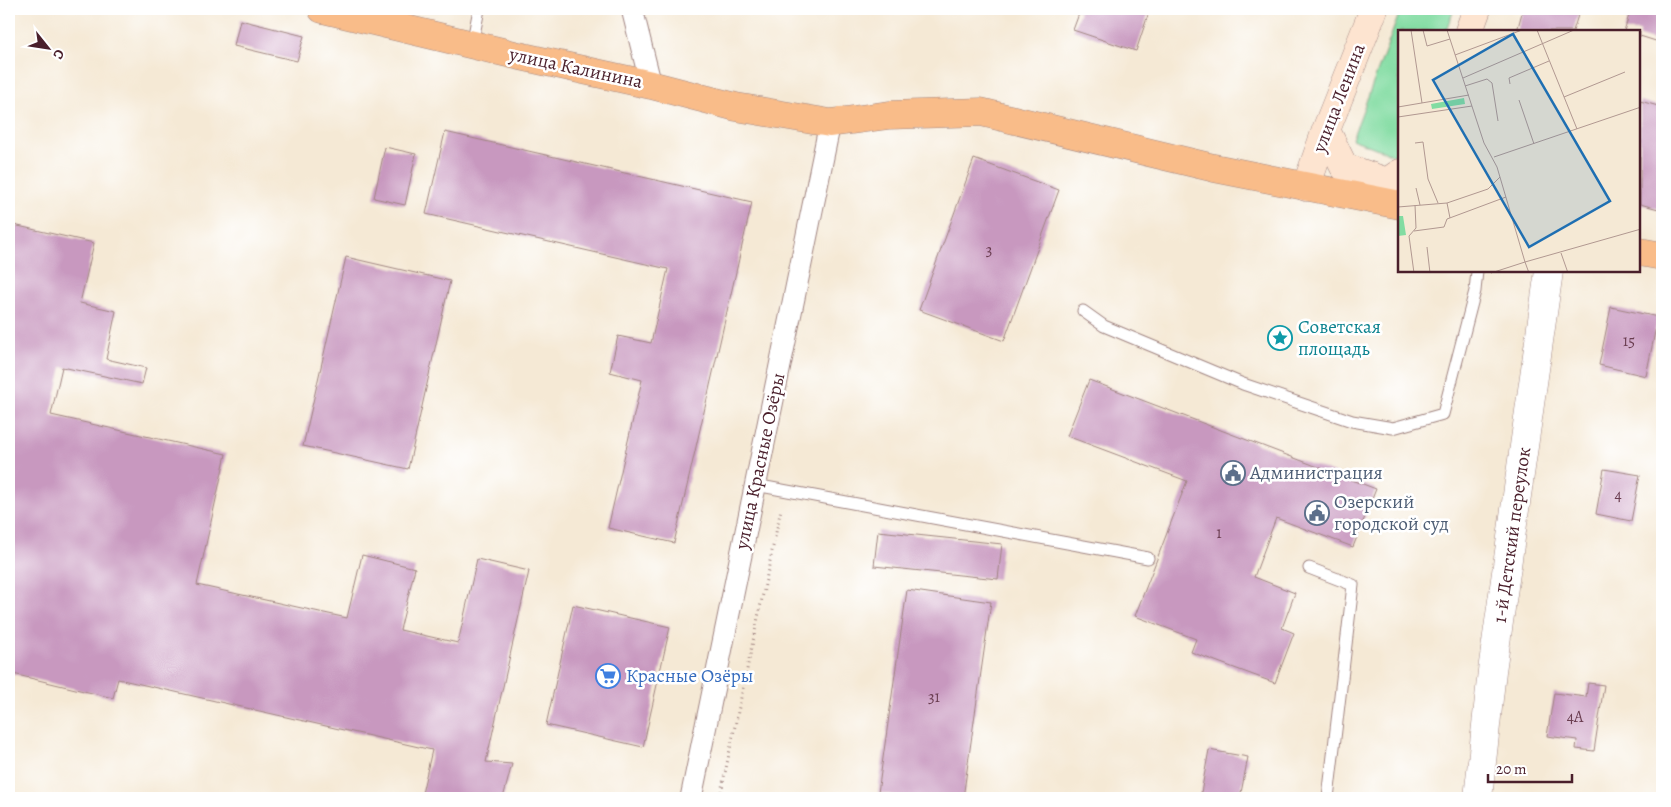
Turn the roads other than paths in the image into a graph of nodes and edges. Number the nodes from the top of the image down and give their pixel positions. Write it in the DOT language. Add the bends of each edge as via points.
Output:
graph roads {
  1 [pos="322,9"];
  2 [pos="479,9"];
  3 [pos="632,9"];
  4 [pos="1374,9"];
  5 [pos="1477,9"];
  6 [pos="1469,30"];
  7 [pos="472,45"];
  8 [pos="651,85"];
  9 [pos="830,123"];
  10 [pos="1326,130"];
  11 [pos="1398,174"];
  12 [pos="1306,187"];
  13 [pos="1398,205"];
  14 [pos="1641,252"];
  15 [pos="1662,256"];
  16 [pos="1477,272"];
  17 [pos="1549,272"];
  18 [pos="1084,311"];
  19 [pos="755,485"];
  20 [pos="1148,558"];
  21 [pos="1309,568"];
  22 [pos="692,798"];
  23 [pos="1328,798"];
  24 [pos="1478,798"];
  1 -- 7 [label="main road, улица Калинина"];
  2 -- 7 [label="lane"];
  3 -- 8 [label="street"];
  4 -- 10 [label="main road, улица Ленина"];
  5 -- 6 [label="main road"];
  7 -- 8 [label="main road, улица Калинина"];
  8 -- 9 [label="main road, улица Калинина" via="736,107"];
  9 -- 12 [label="main road" via="889,114 981,112"];
  9 -- 19 [label="street, улица Красные Озёры"];
  10 -- 11 [label="main road" via="1344,167 1387,182"];
  10 -- 12 [label="main road, улица Ленина"];
  12 -- 13 [label="main road"];
  14 -- 15 [label="main road"];
  16 -- 18 [label="lane" via="1475,291 1443,414 1393,428 1352,421 1243,384 1104,326"];
  17 -- 24 [label="street, 1-й Детский переулок" via="1492,671"];
  19 -- 20 [label="lane"];
  19 -- 22 [label="street, улица Красные Озёры"];
  21 -- 23 [label="lane" via="1353,585"];
}
